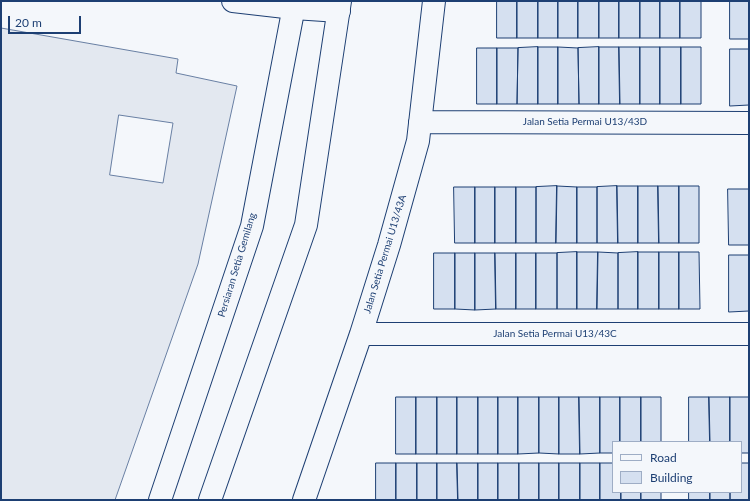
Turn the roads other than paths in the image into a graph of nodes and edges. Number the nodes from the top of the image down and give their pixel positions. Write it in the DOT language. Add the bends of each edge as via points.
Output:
graph roads {
  1 [pos="233,1"];
  2 [pos="434,1"];
  3 [pos="295,5"];
  4 [pos="340,6"];
  5 [pos="420,122"];
  6 [pos="749,123"];
  7 [pos="361,334"];
  8 [pos="749,334"];
  9 [pos="160,500"];
  10 [pos="210,500"];
  11 [pos="304,500"];
  1 -- 3 [label="street"];
  2 -- 5 [label="street, Jalan Setia Permai U13/43A"];
  3 -- 4 [label="street"];
  3 -- 9 [label="street, Persiaran Setia Gemilang" via="252,226"];
  4 -- 10 [label="street" via="306,225"];
  5 -- 6 [label="street, Jalan Setia Permai U13/43D"];
  5 -- 7 [label="street, Jalan Setia Permai U13/43A" via="414,156"];
  7 -- 8 [label="street, Jalan Setia Permai U13/43C"];
  7 -- 11 [label="street, Jalan Setia Permai U13/43A"];
}
